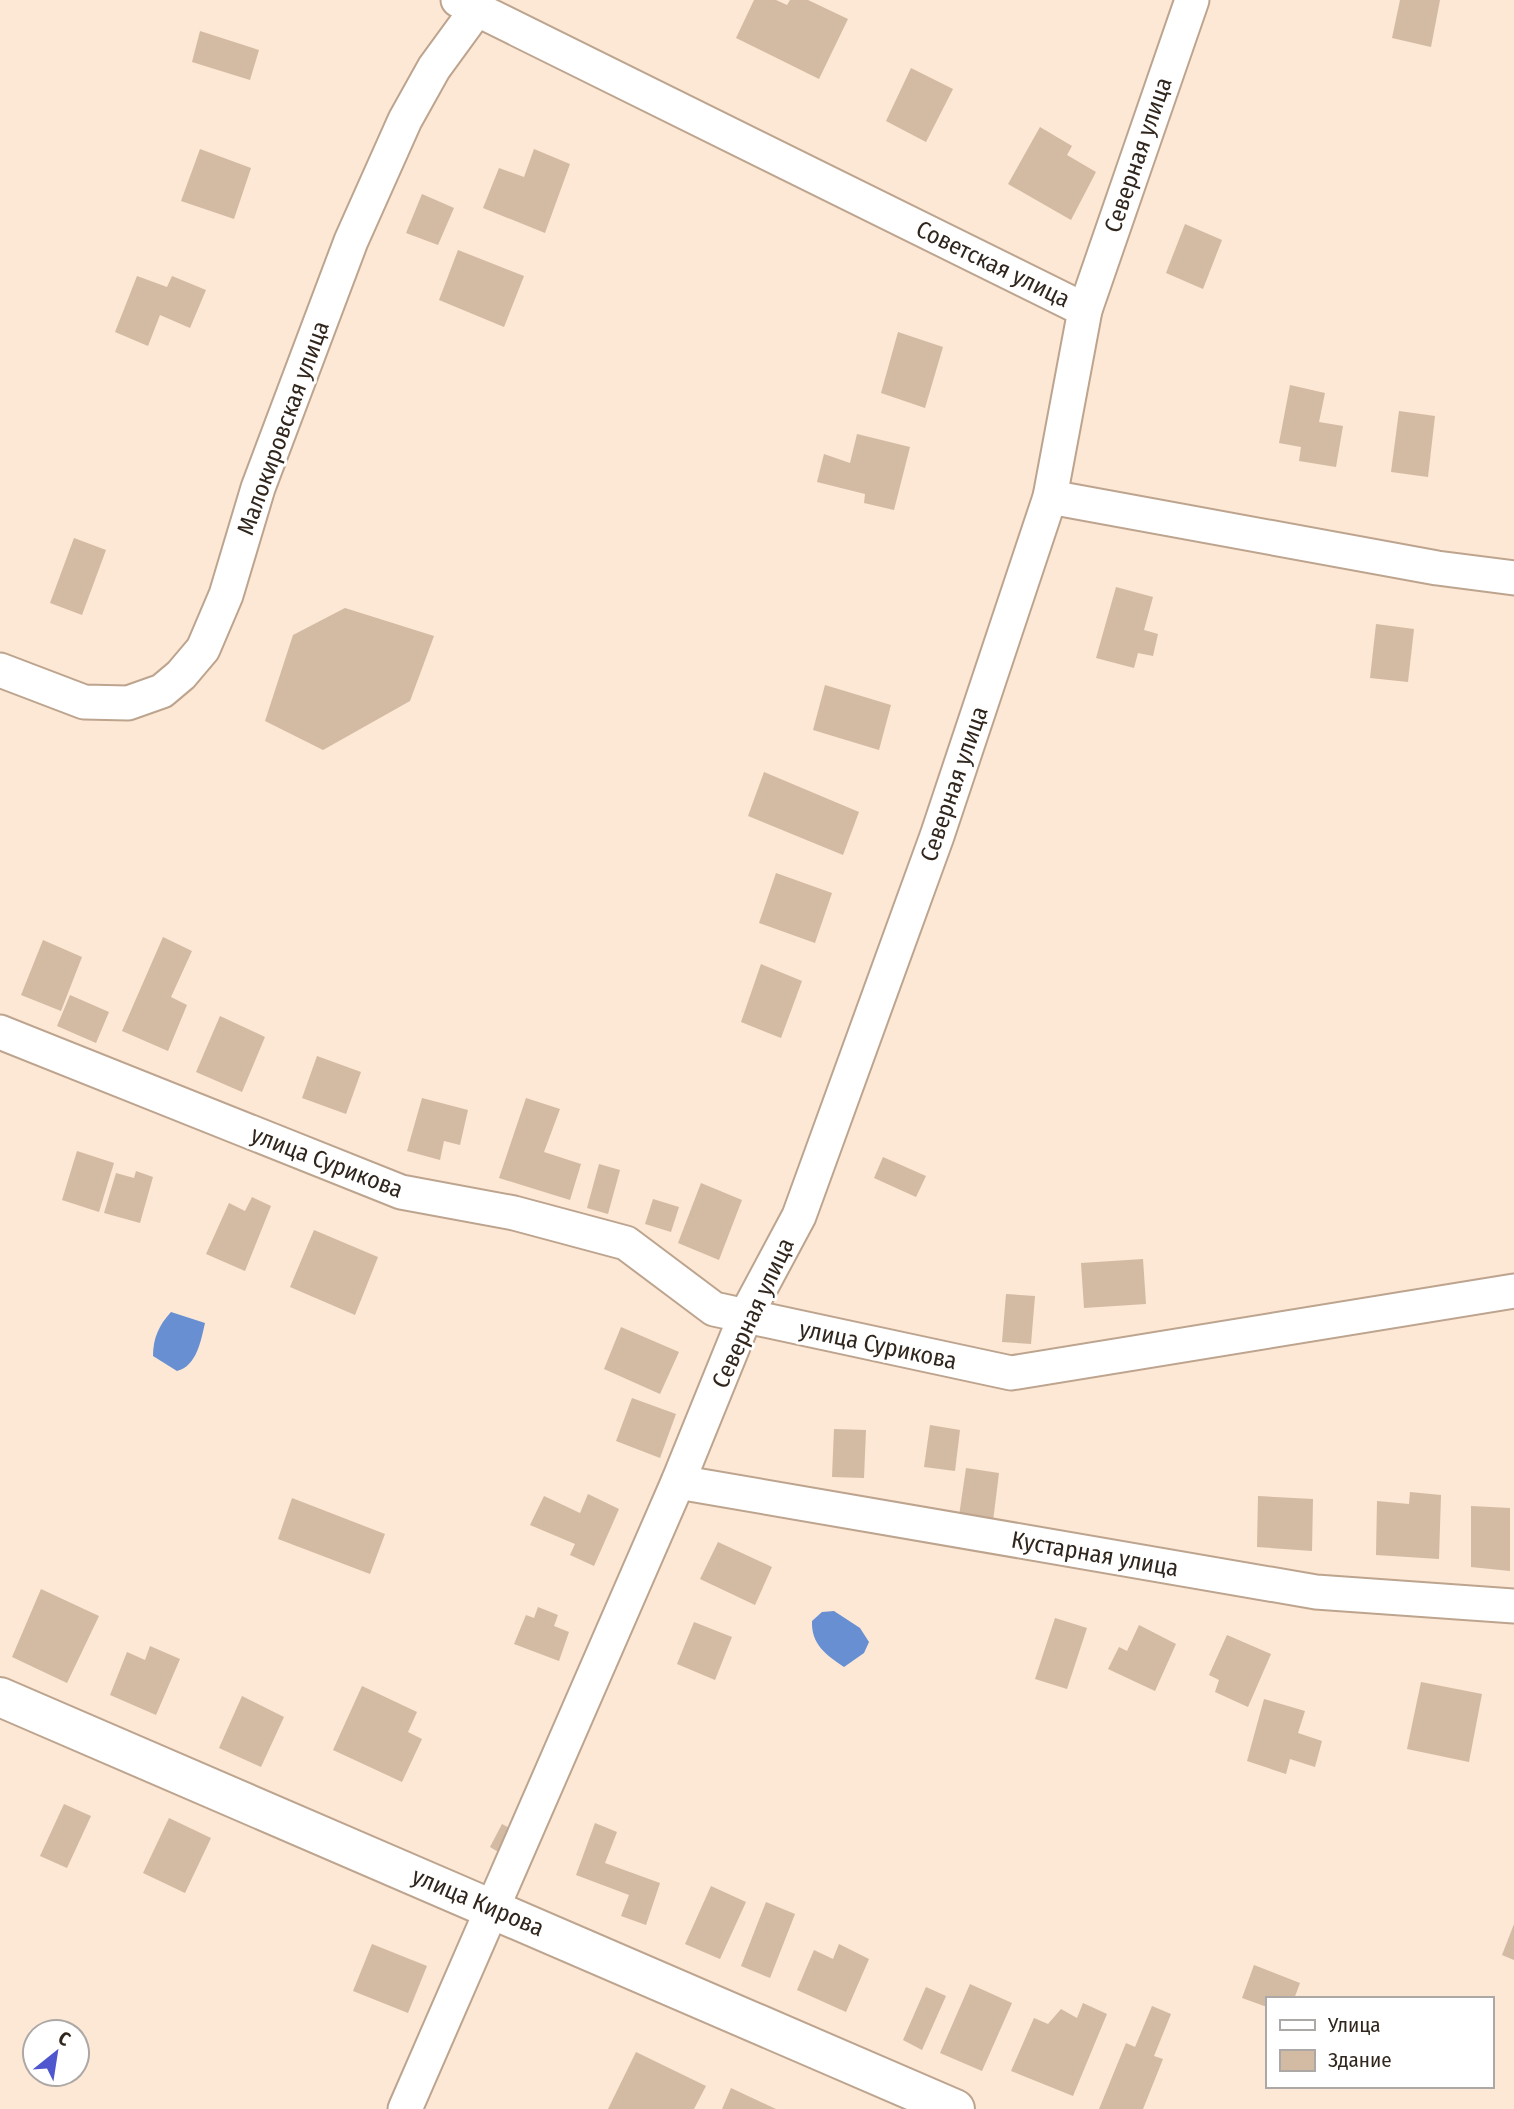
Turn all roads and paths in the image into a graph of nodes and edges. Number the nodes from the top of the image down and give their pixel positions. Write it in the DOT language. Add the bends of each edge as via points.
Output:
graph roads {
  1 [pos="1192,0"];
  2 [pos="468,4"];
  3 [pos="1085,310"];
  4 [pos="1049,497"];
  5 [pos="1514,578"];
  6 [pos="0,670"];
  7 [pos="0,1032"];
  8 [pos="1514,1291"];
  9 [pos="745,1317"];
  10 [pos="678,1482"];
  11 [pos="1514,1606"];
  12 [pos="0,1697"];
  13 [pos="492,1908"];
  14 [pos="405,2109"];
  15 [pos="955,2109"];
  1 -- 3 [label="street, Северная улица"];
  2 -- 3 [label="street, Советская улица"];
  2 -- 6 [label="street, Малокировская улица" via="411,109 351,241 203,649 162,691 128,703 84,702"];
  3 -- 4 [label="street, Советская улица"];
  4 -- 5 [label="street"];
  4 -- 9 [label="street, Северная улица" via="937,836 799,1216"];
  7 -- 9 [label="street, улица Сурикова" via="401,1192 514,1213 626,1243 714,1308"];
  8 -- 9 [label="street, улица Сурикова" via="1011,1373"];
  9 -- 10 [label="street, Северная улица"];
  10 -- 11 [label="street, Кустарная улица" via="1316,1592"];
  10 -- 13 [label="street, Северная улица"];
  12 -- 13 [label="street, улица Кирова"];
  13 -- 14 [label="street, Северная улица"];
  13 -- 15 [label="street, улица Кирова"];
}
